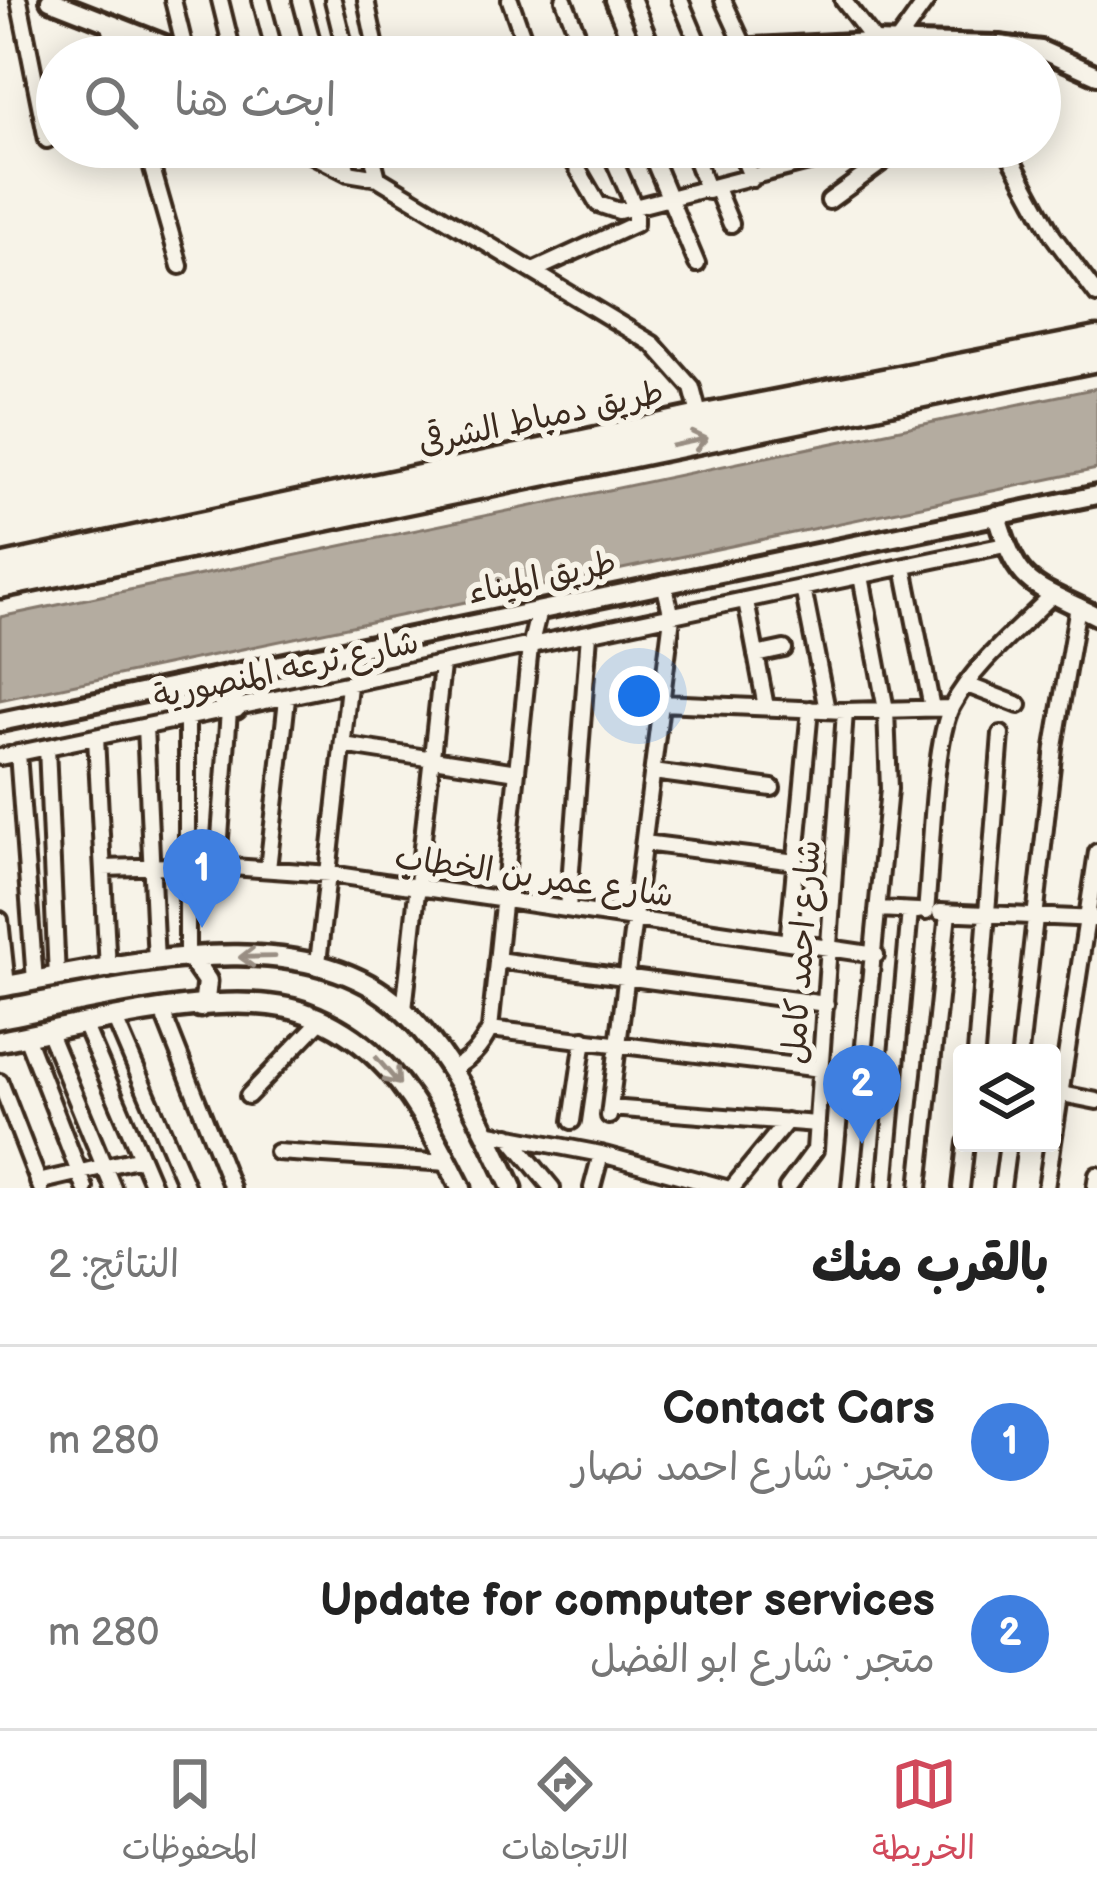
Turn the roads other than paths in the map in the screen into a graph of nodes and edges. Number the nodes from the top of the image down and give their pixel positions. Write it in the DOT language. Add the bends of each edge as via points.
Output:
graph roads {
  1 [pos="19,0"];
  2 [pos="50,0"];
  3 [pos="172,0"];
  4 [pos="220,0"];
  5 [pos="261,0"];
  6 [pos="301,0"];
  7 [pos="333,0"];
  8 [pos="366,0"];
  9 [pos="510,0"];
  10 [pos="564,0"];
  11 [pos="613,0"];
  12 [pos="633,0"];
  13 [pos="680,0"];
  14 [pos="723,0"];
  15 [pos="843,0"];
  16 [pos="927,0"];
  17 [pos="97,13"];
  18 [pos="148,36"];
  19 [pos="184,36"];
  20 [pos="229,36"];
  21 [pos="270,36"];
  22 [pos="310,36"];
  23 [pos="342,36"];
  24 [pos="374,36"];
  25 [pos="523,36"];
  26 [pos="578,36"];
  27 [pos="628,36"];
  28 [pos="648,36"];
  29 [pos="695,36"];
  30 [pos="739,36"];
  31 [pos="868,36"];
  32 [pos="902,36"];
  33 [pos="1061,59"];
  34 [pos="1097,75"];
  35 [pos="36,85"];
  36 [pos="152,168"];
  37 [pos="338,168"];
  38 [pos="347,168"];
  39 [pos="375,168"];
  40 [pos="577,168"];
  41 [pos="617,168"];
  42 [pos="656,168"];
  43 [pos="702,168"];
  44 [pos="748,168"];
  45 [pos="788,168"];
  46 [pos="875,168"];
  47 [pos="1016,168"];
  48 [pos="348,173"];
  49 [pos="378,178"];
  50 [pos="752,178"];
  51 [pos="712,189"];
  52 [pos="669,200"];
  53 [pos="829,202"];
  54 [pos="635,208"];
  55 [pos="731,224"];
  56 [pos="697,264"];
  57 [pos="180,266"];
  58 [pos="532,272"];
  59 [pos="1097,296"];
  60 [pos="1097,340"];
  61 [pos="1097,358"];
  62 [pos="700,418"];
  63 [pos="1097,495"];
  64 [pos="303,511"];
  65 [pos="997,515"];
  66 [pos="1005,545"];
  67 [pos="904,567"];
  68 [pos="0,568"];
  69 [pos="861,576"];
  70 [pos="664,583"];
  71 [pos="0,586"];
  72 [pos="803,588"];
  73 [pos="1053,594"];
  74 [pos="746,601"];
  75 [pos="1078,606"];
  76 [pos="539,610"];
  77 [pos="672,616"];
  78 [pos="1097,616"];
  79 [pos="589,634"];
  80 [pos="530,647"];
  81 [pos="784,650"];
  82 [pos="756,655"];
  83 [pos="442,666"];
  84 [pos="229,674"];
  85 [pos="967,685"];
  86 [pos="349,686"];
  87 [pos="287,699"];
  88 [pos="661,703"];
  89 [pos="1019,705"];
  90 [pos="766,707"];
  91 [pos="932,708"];
  92 [pos="951,708"];
  93 [pos="810,709"];
  94 [pos="232,710"];
  95 [pos="826,710"];
  96 [pos="886,710"];
  97 [pos="845,711"];
  98 [pos="188,718"];
  99 [pos="0,722"];
  100 [pos="145,727"];
  101 [pos="1000,734"];
  102 [pos="96,736"];
  103 [pos="343,745"];
  104 [pos="47,747"];
  105 [pos="18,753"];
  106 [pos="0,757"];
  107 [pos="432,758"];
  108 [pos="517,772"];
  109 [pos="653,772"];
  110 [pos="772,788"];
  111 [pos="644,843"];
  112 [pos="1097,852"];
  113 [pos="796,862"];
  114 [pos="218,866"];
  115 [pos="152,867"];
  116 [pos="103,868"];
  117 [pos="268,869"];
  118 [pos="330,874"];
  119 [pos="186,877"];
  120 [pos="418,887"];
  121 [pos="503,899"];
  122 [pos="568,909"];
  123 [pos="878,909"];
  124 [pos="918,911"];
  125 [pos="948,913"];
  126 [pos="988,915"];
  127 [pos="1033,917"];
  128 [pos="635,919"];
  129 [pos="1093,919"];
  130 [pos="0,920"];
  131 [pos="788,942"];
  132 [pos="830,948"];
  133 [pos="875,955"];
  134 [pos="189,958"];
  135 [pos="497,960"];
  136 [pos="157,962"];
  137 [pos="319,963"];
  138 [pos="108,970"];
  139 [pos="57,978"];
  140 [pos="627,978"];
  141 [pos="35,981"];
  142 [pos="3,987"];
  143 [pos="826,1004"];
  144 [pos="200,1007"];
  145 [pos="404,1010"];
  146 [pos="162,1011"];
  147 [pos="115,1019"];
  148 [pos="321,1020"];
  149 [pos="85,1026"];
  150 [pos="490,1029"];
  151 [pos="49,1033"];
  152 [pos="26,1036"];
  153 [pos="584,1039"];
  154 [pos="0,1041"];
  155 [pos="619,1043"];
  156 [pos="977,1044"];
  157 [pos="1021,1044"];
  158 [pos="821,1069"];
  159 [pos="450,1070"];
  160 [pos="1061,1074"];
  161 [pos="0,1082"];
  162 [pos="1061,1094"];
  163 [pos="248,1096"];
  164 [pos="1097,1101"];
  165 [pos="572,1120"];
  166 [pos="787,1121"];
  167 [pos="817,1124"];
  168 [pos="485,1132"];
  169 [pos="509,1136"];
  170 [pos="277,1152"];
  171 [pos="965,1152"];
  172 [pos="1007,1152"];
  173 [pos="1050,1152"];
  174 [pos="601,1154"];
  175 [pos="141,1158"];
  176 [pos="448,1163"];
  177 [pos="104,1167"];
  178 [pos="1097,1175"];
  179 [pos="687,1176"];
  180 [pos="82,1180"];
  181 [pos="39,1185"];
  182 [pos="113,1188"];
  183 [pos="154,1188"];
  184 [pos="187,1188"];
  185 [pos="232,1188"];
  186 [pos="460,1188"];
  187 [pos="512,1188"];
  188 [pos="552,1188"];
  189 [pos="592,1188"];
  190 [pos="674,1188"];
  191 [pos="729,1188"];
  192 [pos="787,1188"];
  193 [pos="850,1188"];
  194 [pos="885,1188"];
  195 [pos="919,1188"];
  196 [pos="961,1188"];
  197 [pos="1002,1188"];
  198 [pos="1046,1188"];
  199 [pos="1095,1188"];
  1 -- 35 [label="street"];
  2 -- 17 [label="street"];
  3 -- 19 [label="street"];
  4 -- 20 [label="street"];
  5 -- 21 [label="street"];
  6 -- 22 [label="street"];
  7 -- 23 [label="street"];
  8 -- 24 [label="street"];
  9 -- 25 [label="street"];
  10 -- 26 [label="street"];
  11 -- 27 [label="street"];
  12 -- 28 [label="street"];
  13 -- 29 [label="street"];
  14 -- 30 [label="street"];
  15 -- 31 [label="street"];
  16 -- 32 [label="street"];
  17 -- 18 [label="street"];
  33 -- 34 [label="street"];
  36 -- 57 [label="street"];
  37 -- 48 [label="street"];
  38 -- 48 [label="street"];
  39 -- 49 [label="street"];
  40 -- 54 [label="street" via="598,204"];
  41 -- 54 [label="street"];
  42 -- 52 [label="street"];
  43 -- 51 [label="street"];
  44 -- 50 [label="street"];
  45 -- 50 [label="street"];
  46 -- 53 [label="street"];
  47 -- 59 [label="street"];
  48 -- 49 [label="street"];
  49 -- 58 [label="street"];
  50 -- 51 [label="street"];
  51 -- 52 [label="street"];
  51 -- 55 [label="street"];
  52 -- 54 [label="street"];
  52 -- 56 [label="street"];
  54 -- 58 [label="street" via="633,227"];
  58 -- 62 [label="street" via="653,344 692,388"];
  60 -- 62 [label="highway, طريق دمياط الشرقى"];
  64 -- 61 [label="highway, طريق دمياط الشرقى, one-way"];
  62 -- 64 [label="highway, طريق دمياط الشرقى"];
  63 -- 65 [label="street, طريق الميناء"];
  64 -- 68 [label="highway, طريق دمياط الشرقى"];
  64 -- 71 [label="highway, طريق دمياط الشرقى"];
  65 -- 66 [label="street"];
  65 -- 70 [label="street, طريق الميناء"];
  66 -- 67 [label="street, شارع ترعه المنصورية"];
  66 -- 73 [label="street" via="1023,577"];
  67 -- 69 [label="street, شارع ترعه المنصورية"];
  67 -- 91 [label="street"];
  69 -- 72 [label="street, شارع ترعه المنصورية"];
  69 -- 96 [label="street"];
  70 -- 76 [label="street, طريق الميناء"];
  70 -- 77 [label="street"];
  72 -- 74 [label="street, شارع ترعه المنصورية"];
  72 -- 95 [label="street"];
  73 -- 75 [label="street"];
  73 -- 85 [label="street"];
  74 -- 77 [label="street, شارع ترعه المنصورية"];
  74 -- 82 [label="street"];
  75 -- 78 [label="street"];
  75 -- 127 [label="street"];
  76 -- 80 [label="street"];
  76 -- 84 [label="street, طريق الميناء"];
  77 -- 79 [label="street, شارع ترعه المنصورية"];
  77 -- 88 [label="street"];
  79 -- 80 [label="street, شارع ترعه المنصورية"];
  79 -- 122 [label="street"];
  80 -- 83 [label="street, شارع ترعه المنصورية"];
  80 -- 108 [label="street"];
  81 -- 82 [label="street"];
  82 -- 90 [label="street"];
  83 -- 86 [label="street, شارع ترعه المنصورية"];
  83 -- 107 [label="street"];
  84 -- 94 [label="street"];
  84 -- 99 [label="street, طريق الميناء"];
  85 -- 89 [label="street"];
  85 -- 92 [label="street"];
  86 -- 87 [label="street, شارع ترعه المنصورية"];
  86 -- 103 [label="street"];
  87 -- 94 [label="street, شارع ترعه المنصورية"];
  87 -- 117 [label="street"];
  88 -- 90 [label="street"];
  88 -- 109 [label="street"];
  90 -- 93 [label="street"];
  91 -- 92 [label="street"];
  91 -- 96 [label="street"];
  92 -- 124 [label="street"];
  93 -- 95 [label="street"];
  93 -- 113 [label="street"];
  94 -- 98 [label="street, شارع ترعه المنصورية"];
  94 -- 114 [label="street"];
  95 -- 97 [label="street"];
  96 -- 97 [label="street"];
  96 -- 123 [label="street" via="889,789"];
  97 -- 132 [label="street, شارع احمد كامل"];
  98 -- 100 [label="street, شارع ترعه المنصورية"];
  98 -- 119 [label="street"];
  100 -- 102 [label="street, شارع ترعه المنصورية"];
  100 -- 115 [label="street"];
  101 -- 126 [label="street"];
  102 -- 104 [label="street, شارع ترعه المنصورية"];
  102 -- 116 [label="street"];
  103 -- 107 [label="street"];
  103 -- 118 [label="street"];
  104 -- 105 [label="street, شارع ترعه المنصورية"];
  104 -- 139 [label="street"];
  105 -- 106 [label="street, شارع ترعه المنصورية"];
  105 -- 141 [label="street"];
  107 -- 108 [label="street"];
  107 -- 120 [label="street"];
  108 -- 121 [label="street"];
  109 -- 110 [label="street"];
  109 -- 111 [label="street"];
  111 -- 113 [label="street"];
  111 -- 128 [label="street"];
  112 -- 129 [label="street"];
  113 -- 131 [label="street"];
  114 -- 117 [label="street, شارع عمر بن الخطاب"];
  114 -- 119 [label="street, شارع عمر بن الخطاب"];
  115 -- 116 [label="street"];
  115 -- 119 [label="street" via="173,866"];
  115 -- 136 [label="street"];
  116 -- 138 [label="street"];
  117 -- 118 [label="street, شارع عمر بن الخطاب"];
  118 -- 120 [label="street, شارع عمر بن الخطاب"];
  118 -- 137 [label="street"];
  119 -- 134 [label="street"];
  120 -- 121 [label="street, شارع عمر بن الخطاب"];
  120 -- 145 [label="street"];
  121 -- 122 [label="street, شارع عمر بن الخطاب"];
  121 -- 135 [label="street"];
  122 -- 128 [label="street, شارع عمر بن الخطاب"];
  123 -- 124 [label="street"];
  123 -- 133 [label="street"];
  124 -- 125 [label="street"];
  124 -- 194 [label="street"];
  125 -- 126 [label="street"];
  125 -- 195 [label="street"];
  126 -- 127 [label="street"];
  126 -- 156 [label="street"];
  127 -- 129 [label="street"];
  127 -- 157 [label="street"];
  128 -- 131 [label="street, شارع عمر بن الخطاب"];
  128 -- 140 [label="street"];
  129 -- 160 [label="street"];
  130 -- 142 [label="street"];
  131 -- 132 [label="street, شارع عمر بن الخطاب"];
  132 -- 133 [label="street, شارع عمر بن الخطاب"];
  132 -- 143 [label="street, شارع احمد كامل"];
  133 -- 193 [label="street"];
  134 -- 136 [label="main road"];
  137 -- 134 [label="main road, one-way"];
  134 -- 144 [label="main road" via="207,981"];
  135 -- 140 [label="street"];
  135 -- 150 [label="street"];
  136 -- 138 [label="main road"];
  137 -- 145 [label="main road"];
  138 -- 139 [label="main road"];
  139 -- 141 [label="main road"];
  140 -- 143 [label="street"];
  140 -- 155 [label="street"];
  141 -- 142 [label="main road"];
  143 -- 158 [label="street, شارع احمد كامل"];
  144 -- 146 [label="main road"];
  144 -- 148 [label="main road" via="275,1006"];
  145 -- 159 [label="main road"];
  146 -- 147 [label="main road"];
  146 -- 185 [label="street"];
  147 -- 149 [label="main road"];
  147 -- 184 [label="street"];
  148 -- 163 [label="street"];
  148 -- 176 [label="main road, one-way" via="379,1060"];
  149 -- 151 [label="main road"];
  149 -- 175 [label="street"];
  150 -- 153 [label="street"];
  150 -- 159 [label="street"];
  151 -- 152 [label="main road"];
  151 -- 177 [label="street"];
  152 -- 154 [label="main road"];
  152 -- 180 [label="street"];
  153 -- 155 [label="street"];
  153 -- 165 [label="street"];
  155 -- 158 [label="street"];
  155 -- 166 [label="street" via="609,1112"];
  158 -- 167 [label="street, شارع احمد كامل"];
  159 -- 168 [label="main road"];
  161 -- 181 [label="street"];
  162 -- 164 [label="street"];
  166 -- 167 [label="street"];
  166 -- 191 [label="street"];
  167 -- 192 [label="street, شارع احمد كامل" via="815,1150"];
  168 -- 169 [label="street"];
  168 -- 187 [label="main road"];
  169 -- 174 [label="street"];
  169 -- 188 [label="street"];
  170 -- 176 [label="street"];
  171 -- 196 [label="street"];
  172 -- 197 [label="street"];
  173 -- 198 [label="street"];
  174 -- 179 [label="street"];
  174 -- 189 [label="street"];
  175 -- 177 [label="street"];
  175 -- 183 [label="street"];
  176 -- 186 [label="main road"];
  177 -- 180 [label="street"];
  177 -- 182 [label="street"];
  178 -- 199 [label="street"];
  179 -- 190 [label="street"];
  179 -- 191 [label="street"];
  180 -- 181 [label="street"];
}
